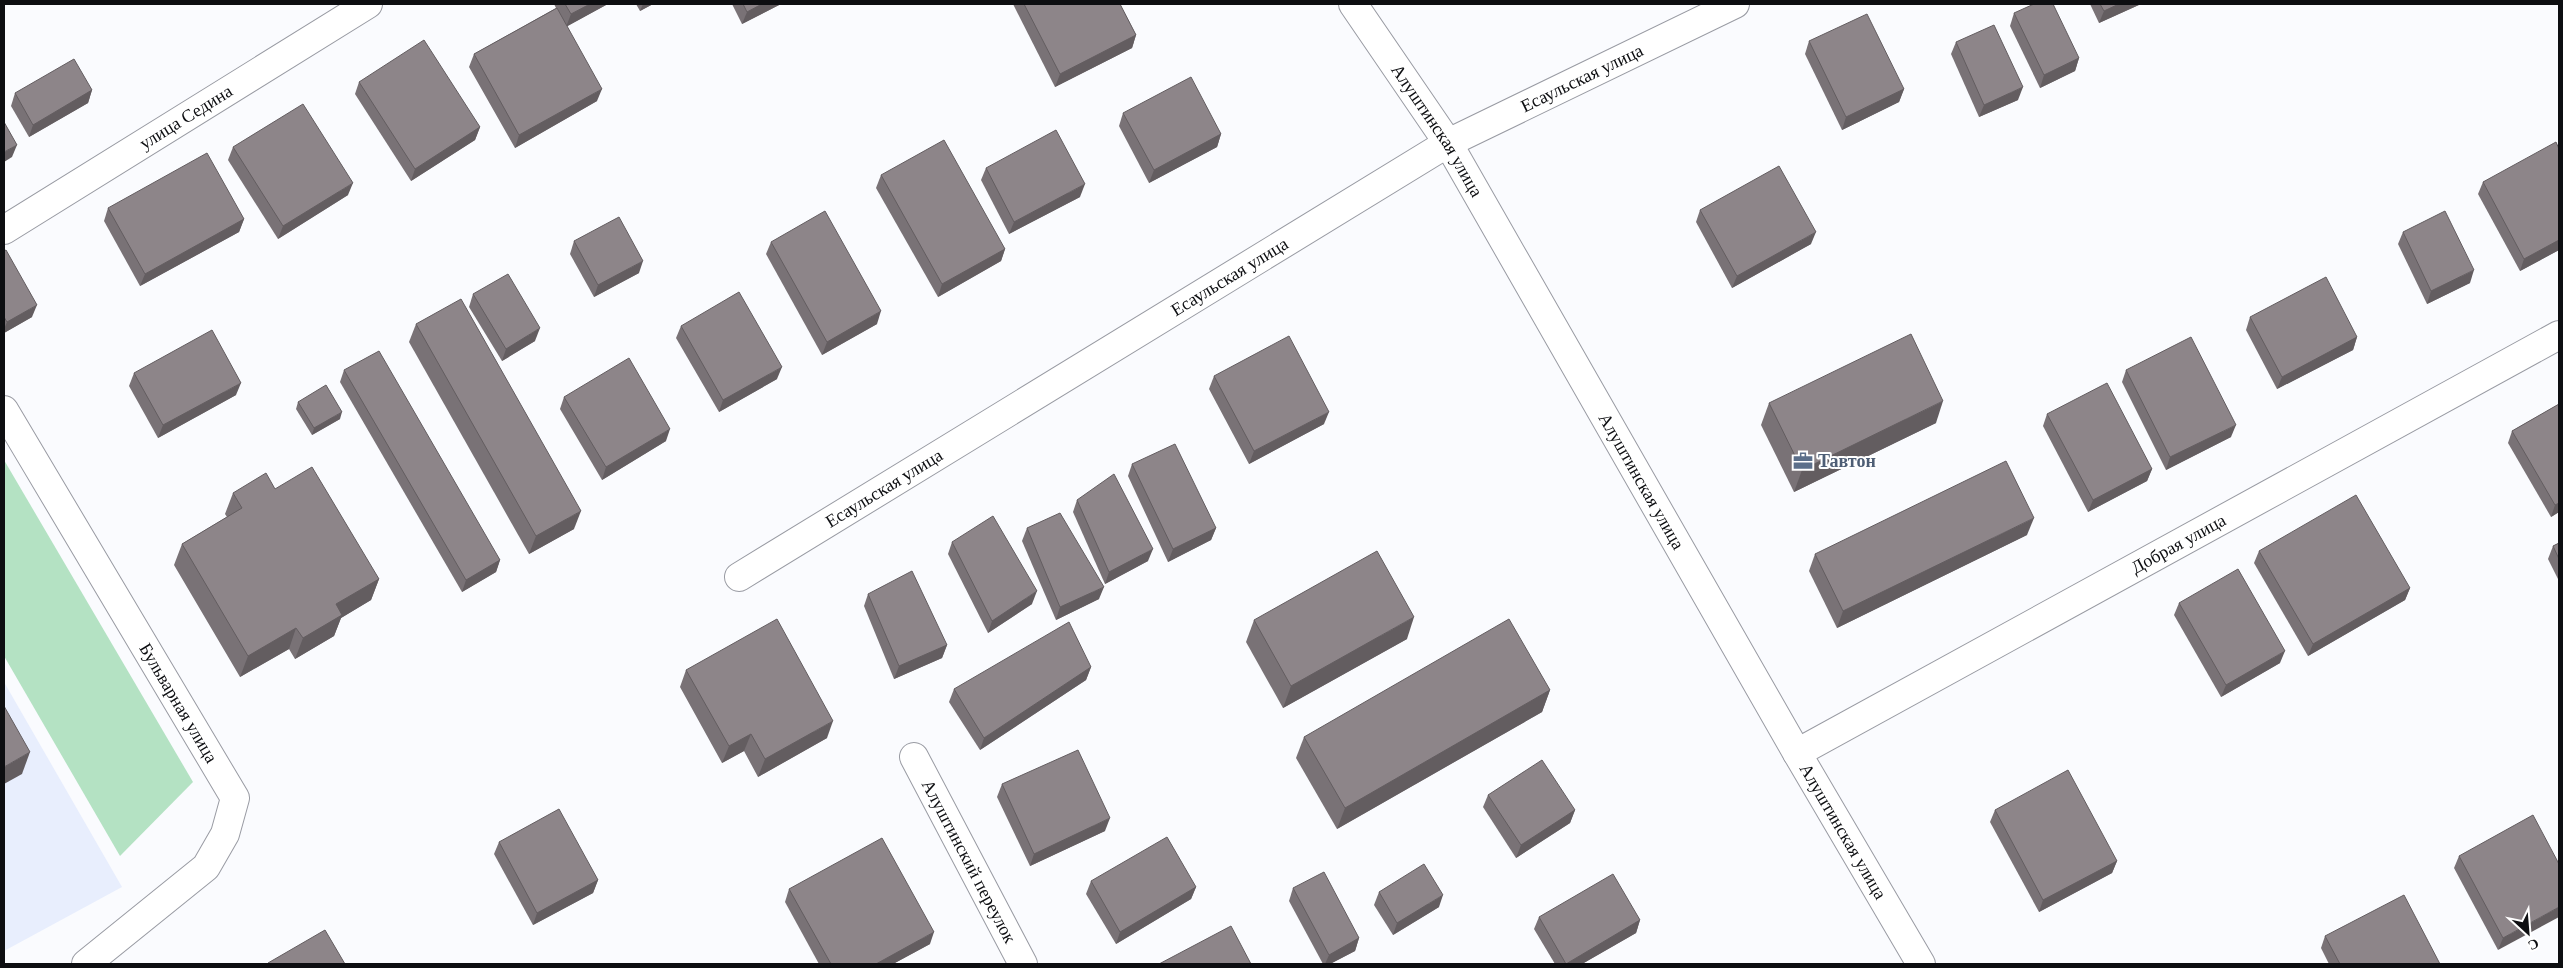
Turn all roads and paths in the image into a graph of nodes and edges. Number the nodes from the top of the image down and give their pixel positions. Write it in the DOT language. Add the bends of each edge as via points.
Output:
graph roads {
  1 [pos="368,4"];
  2 [pos="1353,4"];
  3 [pos="1735,4"];
  4 [pos="1448,143"];
  5 [pos="4,230"];
  6 [pos="2559,335"];
  7 [pos="4,410"];
  8 [pos="739,577"];
  9 [pos="1797,753"];
  10 [pos="914,757"];
  11 [pos="86,964"];
  12 [pos="1023,964"];
  13 [pos="1921,964"];
  1 -- 5 [label="street, улица Седина"];
  2 -- 4 [label="street, Алуштинская улица"];
  3 -- 4 [label="street, Есаульская улица"];
  4 -- 8 [label="street, Есаульская улица"];
  4 -- 9 [label="street, Алуштинская улица"];
  6 -- 9 [label="street, Добрая улица"];
  7 -- 11 [label="street, Бульварная улица" via="235,798 226,834 206,868"];
  9 -- 13 [label="street, Алуштинская улица"];
  10 -- 12 [label="street, Алуштинский переулок"];
}
